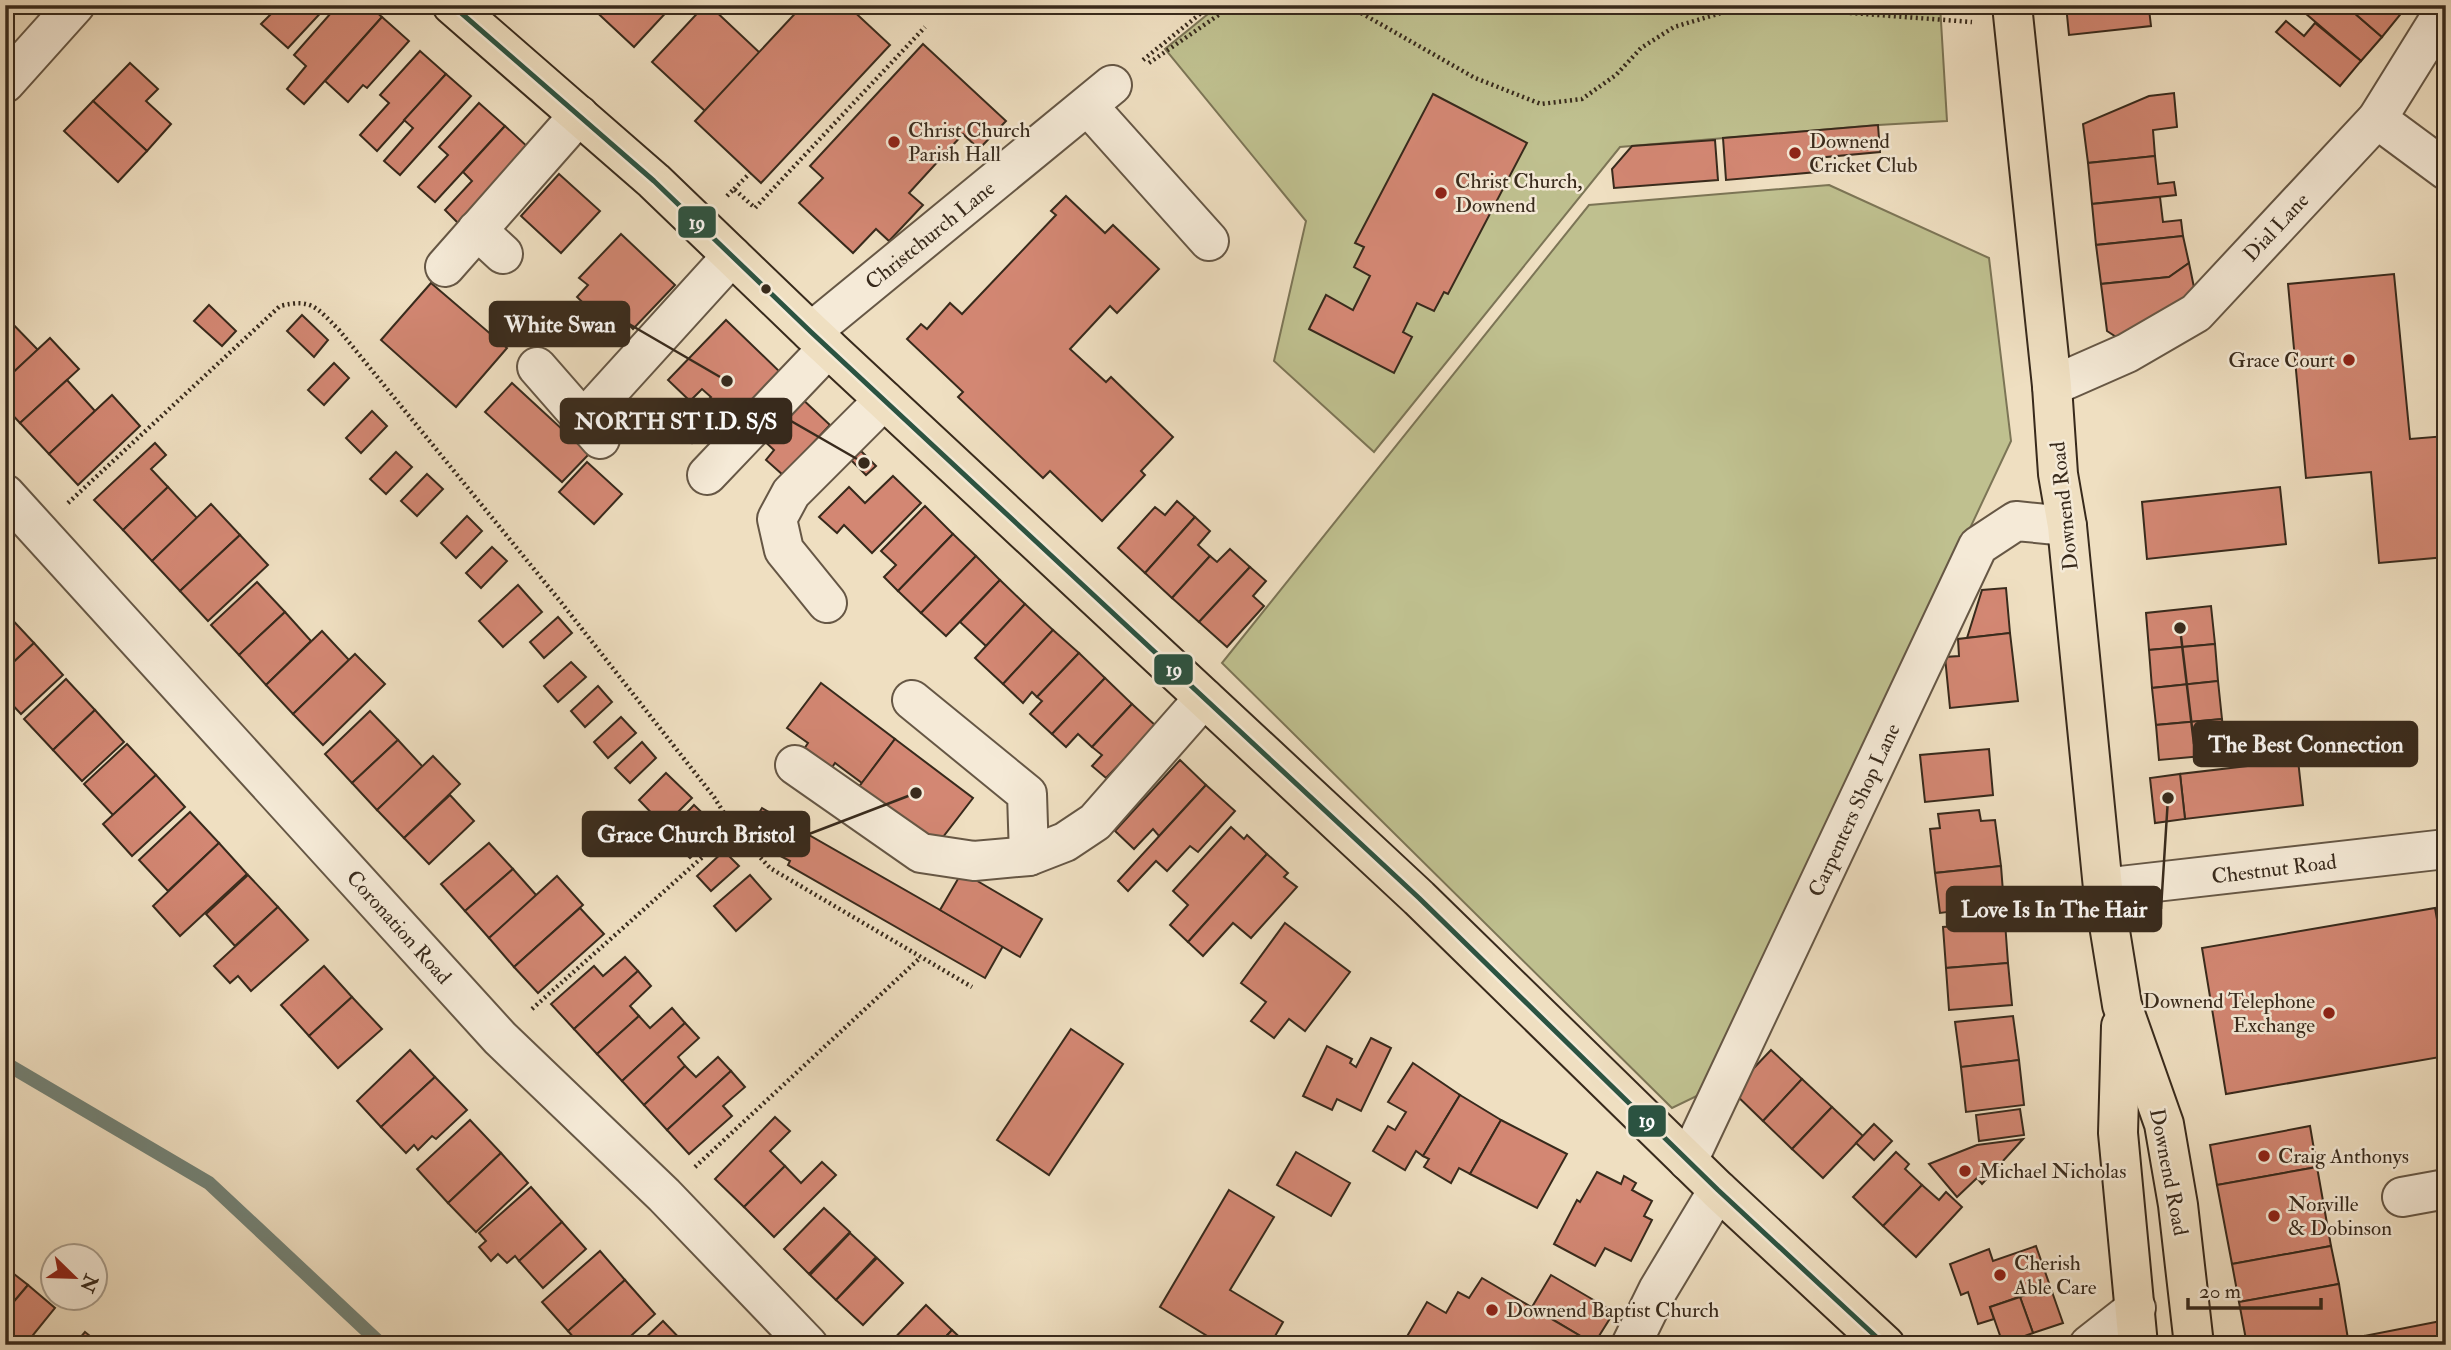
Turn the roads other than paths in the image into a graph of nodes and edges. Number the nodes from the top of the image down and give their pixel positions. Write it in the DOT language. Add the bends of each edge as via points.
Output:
graph roads {
  1 [pos="75,5"];
  2 [pos="452,5"];
  3 [pos="2446,8"];
  4 [pos="2013,15"];
  5 [pos="5,83"];
  6 [pos="579,116"];
  7 [pos="2377,119"];
  8 [pos="2446,170"];
  9 [pos="1209,241"];
  10 [pos="732,256"];
  11 [pos="445,267"];
  12 [pos="820,340"];
  13 [pos="537,367"];
  14 [pos="2052,386"];
  15 [pos="884,400"];
  16 [pos="707,475"];
  17 [pos="5,494"];
  18 [pos="2067,526"];
  19 [pos="827,603"];
  20 [pos="1204,698"];
  21 [pos="912,700"];
  22 [pos="795,765"];
  23 [pos="2446,849"];
  24 [pos="1029,856"];
  25 [pos="2103,888"];
  26 [pos="2122,1005"];
  27 [pos="1688,1161"];
  28 [pos="2446,1189"];
  29 [pos="1718,1190"];
  30 [pos="2402,1197"];
  31 [pos="2137,1326"];
  32 [pos="808,1345"];
  33 [pos="1631,1345"];
  34 [pos="1885,1345"];
  35 [pos="2089,1345"];
  36 [pos="2194,1345"];
  1 -- 5 [label="street"];
  2 -- 6 [label="main road"];
  3 -- 7 [label="street, Dial Lane"];
  4 -- 14 [label="main road, Downend Road"];
  6 -- 10 [label="main road"];
  6 -- 11 [label="street" via="490,242"];
  7 -- 8 [label="street"];
  7 -- 14 [label="street, Dial Lane" via="2196,313 2127,353"];
  9 -- 12 [label="street, Christchurch Lane" via="1100,95"];
  10 -- 12 [label="main road"];
  10 -- 13 [label="street" via="591,429"];
  12 -- 15 [label="main road"];
  12 -- 16 [label="street, Christchurch Lane"];
  14 -- 18 [label="main road, Downend Road"];
  15 -- 19 [label="street" via="792,493 777,519 784,550"];
  15 -- 20 [label="main road"];
  17 -- 32 [label="street, Coronation Road" via="500,1038 664,1195"];
  18 -- 25 [label="main road, Downend Road"];
  18 -- 27 [label="street, Carpenters Shop Lane" via="2016,521 1978,546"];
  20 -- 24 [label="street" via="1095,822 1065,842"];
  20 -- 27 [label="main road" via="1419,898"];
  21 -- 24 [label="street" via="1027,794"];
  22 -- 24 [label="street" via="920,853 974,861"];
  23 -- 25 [label="street, Chestnut Road"];
  25 -- 26 [label="main road, Downend Road"];
  26 -- 31 [label="main road, Downend Road" via="2118,1133"];
  26 -- 36 [label="main road, Downend Road" via="2164,1124"];
  27 -- 29 [label="main road"];
  28 -- 30 [label="street"];
  29 -- 33 [label="street"];
  29 -- 34 [label="main road"];
  31 -- 35 [label="street"];
}
